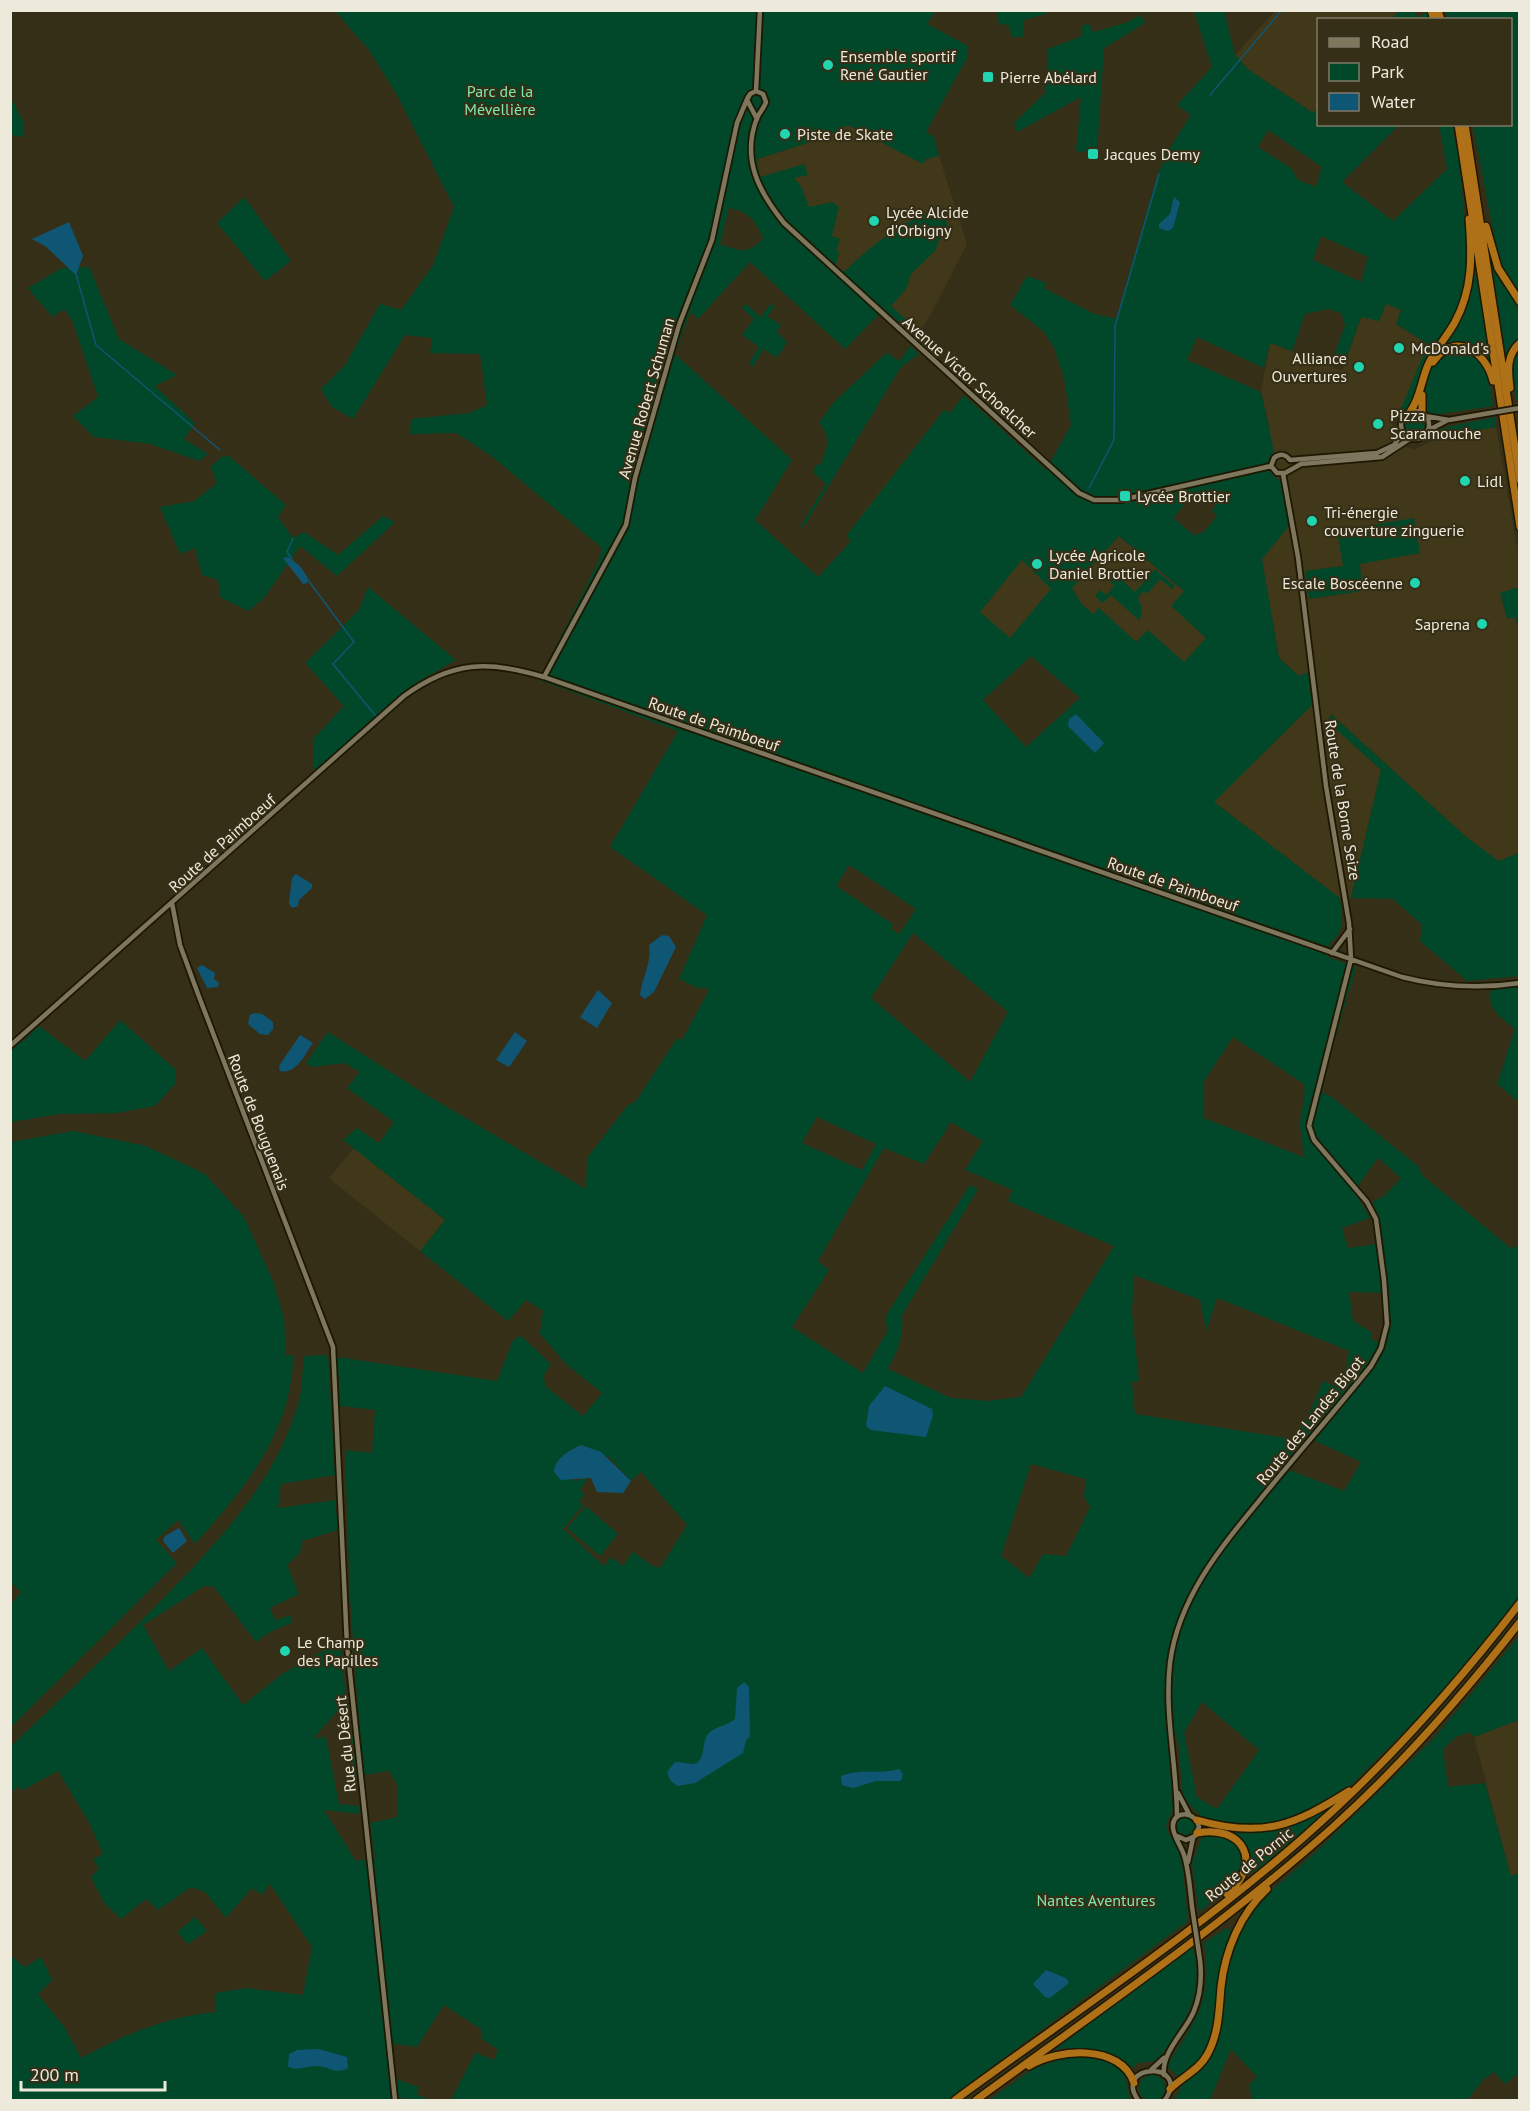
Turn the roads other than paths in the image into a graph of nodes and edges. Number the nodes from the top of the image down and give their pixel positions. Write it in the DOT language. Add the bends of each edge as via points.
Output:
graph roads {
  1 [pos="760,10"];
  2 [pos="756,91"];
  3 [pos="748,97"];
  4 [pos="762,108"];
  5 [pos="752,109"];
  6 [pos="741,113"];
  7 [pos="757,119"];
  8 [pos="1458,126"];
  9 [pos="1465,126"];
  10 [pos="1476,190"];
  11 [pos="1472,211"];
  12 [pos="1520,302"];
  13 [pos="1520,343"];
  14 [pos="1509,408"];
  15 [pos="1520,408"];
  16 [pos="1410,412"];
  17 [pos="1424,415"];
  18 [pos="1449,420"];
  19 [pos="1427,430"];
  20 [pos="1403,432"];
  21 [pos="1411,438"];
  22 [pos="1507,446"];
  23 [pos="1290,460"];
  24 [pos="1271,466"];
  25 [pos="1289,470"];
  26 [pos="1283,474"];
  27 [pos="1520,480"];
  28 [pos="1520,527"];
  29 [pos="544,677"];
  30 [pos="172,903"];
  31 [pos="1350,929"];
  32 [pos="1332,953"];
  33 [pos="1351,959"];
  34 [pos="1520,983"];
  35 [pos="10,1046"];
  36 [pos="333,1347"];
  37 [pos="1520,1603"];
  38 [pos="1520,1622"];
  39 [pos="1357,1788"];
  40 [pos="1178,1791"];
  41 [pos="1190,1814"];
  42 [pos="1177,1817"];
  43 [pos="1197,1820"];
  44 [pos="1177,1836"];
  45 [pos="1195,1836"];
  46 [pos="1187,1868"];
  47 [pos="1281,1872"];
  48 [pos="1200,1920"];
  49 [pos="1170,2051"];
  50 [pos="1151,2070"];
  51 [pos="1164,2074"];
  52 [pos="1010,2075"];
  53 [pos="1134,2083"];
  54 [pos="1170,2089"];
  55 [pos="1137,2099"];
  56 [pos="395,2100"];
  57 [pos="955,2100"];
  58 [pos="975,2100"];
  59 [pos="1165,2100"];
  1 -- 2 [label="street"];
  2 -- 3 [label="street"];
  2 -- 4 [label="street" via="766,99"];
  3 -- 5 [label="street"];
  3 -- 6 [label="street, Avenue Robert Schuman"];
  4 -- 5 [label="street"];
  4 -- 7 [label="street, Avenue Victor Schoelcher"];
  5 -- 6 [label="street"];
  5 -- 7 [label="street"];
  6 -- 29 [label="street, Avenue Robert Schuman" via="712,240 671,350 634,478 626,525"];
  7 -- 24 [label="street, Avenue Victor Schoelcher" via="751,155 753,175 784,224 1084,496 1101,501 1121,500"];
  8 -- 11 [label="highway"];
  9 -- 10 [label="highway"];
  10 -- 12 [label="highway" via="1481,195 1498,268"];
  10 -- 14 [label="highway"];
  11 -- 16 [label="highway" via="1472,263 1465,298 1455,322 1428,364"];
  11 -- 22 [label="highway"];
  13 -- 14 [label="highway" via="1513,349 1509,363"];
  14 -- 27 [label="highway"];
  15 -- 18 [label="street, bridge"];
  16 -- 17 [label="street"];
  16 -- 20 [label="street" via="1402,421"];
  17 -- 18 [label="street"];
  17 -- 19 [label="street"];
  17 -- 22 [label="highway" via="1421,401 1437,357 1453,347 1470,348 1483,357 1491,370 1501,433"];
  18 -- 19 [label="street"];
  19 -- 21 [label="street" via="1421,437"];
  20 -- 21 [label="street"];
  20 -- 23 [label="street" via="1394,445 1377,453"];
  21 -- 25 [label="street" via="1382,457 1300,464"];
  22 -- 28 [label="highway"];
  23 -- 24 [label="street" via="1279,455"];
  23 -- 25 [label="street"];
  24 -- 26 [label="street" via="1274,472"];
  25 -- 26 [label="street"];
  26 -- 31 [label="street, Route de la Borne Seize" via="1292,513 1326,786"];
  29 -- 30 [label="street, Route de Paimboeuf" via="485,665 452,670 428,680 404,696"];
  29 -- 32 [label="street, Route de Paimboeuf"];
  30 -- 35 [label="street, Route de Paimboeuf"];
  30 -- 36 [label="street, Route de Bouguenais" via="180,945 194,984"];
  31 -- 32 [label="street"];
  31 -- 33 [label="street, Route de la Borne Seize"];
  32 -- 33 [label="street, Route de Paimboeuf"];
  33 -- 34 [label="street, Route de Paimboeuf" via="1432,984 1470,987"];
  33 -- 40 [label="street, Route des Landes Bigot" via="1309,1126 1314,1140 1372,1210 1384,1280 1385,1335 1371,1366 1241,1524 1196,1586 1174,1642 1168,1695"];
  36 -- 56 [label="street, Rue du Désert" via="347,1645"];
  37 -- 39 [label="highway, Route de Pornic" via="1436,1706"];
  38 -- 47 [label="highway, Route de Pornic" via="1407,1754 1349,1813"];
  39 -- 43 [label="highway" via="1323,1809 1274,1827 1238,1829"];
  39 -- 48 [label="highway, Route de Pornic" via="1274,1863"];
  40 -- 41 [label="street"];
  40 -- 42 [label="street"];
  41 -- 42 [label="street"];
  41 -- 43 [label="street"];
  42 -- 44 [label="street" via="1173,1826"];
  43 -- 45 [label="street"];
  44 -- 45 [label="street" via="1186,1840"];
  44 -- 46 [label="street"];
  45 -- 46 [label="street"];
  45 -- 48 [label="highway" via="1209,1831 1231,1838 1243,1848 1247,1864 1240,1882"];
  46 -- 49 [label="street, bridge" via="1201,1984 1196,2005"];
  47 -- 52 [label="highway, Route de Pornic"];
  47 -- 54 [label="highway" via="1255,1902 1231,1944 1210,2049 1198,2067"];
  48 -- 57 [label="highway, Route de Pornic"];
  49 -- 50 [label="street"];
  49 -- 51 [label="street"];
  50 -- 51 [label="street"];
  50 -- 53 [label="street" via="1140,2074"];
  51 -- 54 [label="street"];
  52 -- 53 [label="highway" via="1054,2055 1083,2051 1112,2061 1130,2073"];
  52 -- 58 [label="highway, Route de Pornic"];
  53 -- 55 [label="street"];
  54 -- 59 [label="street"];
}
